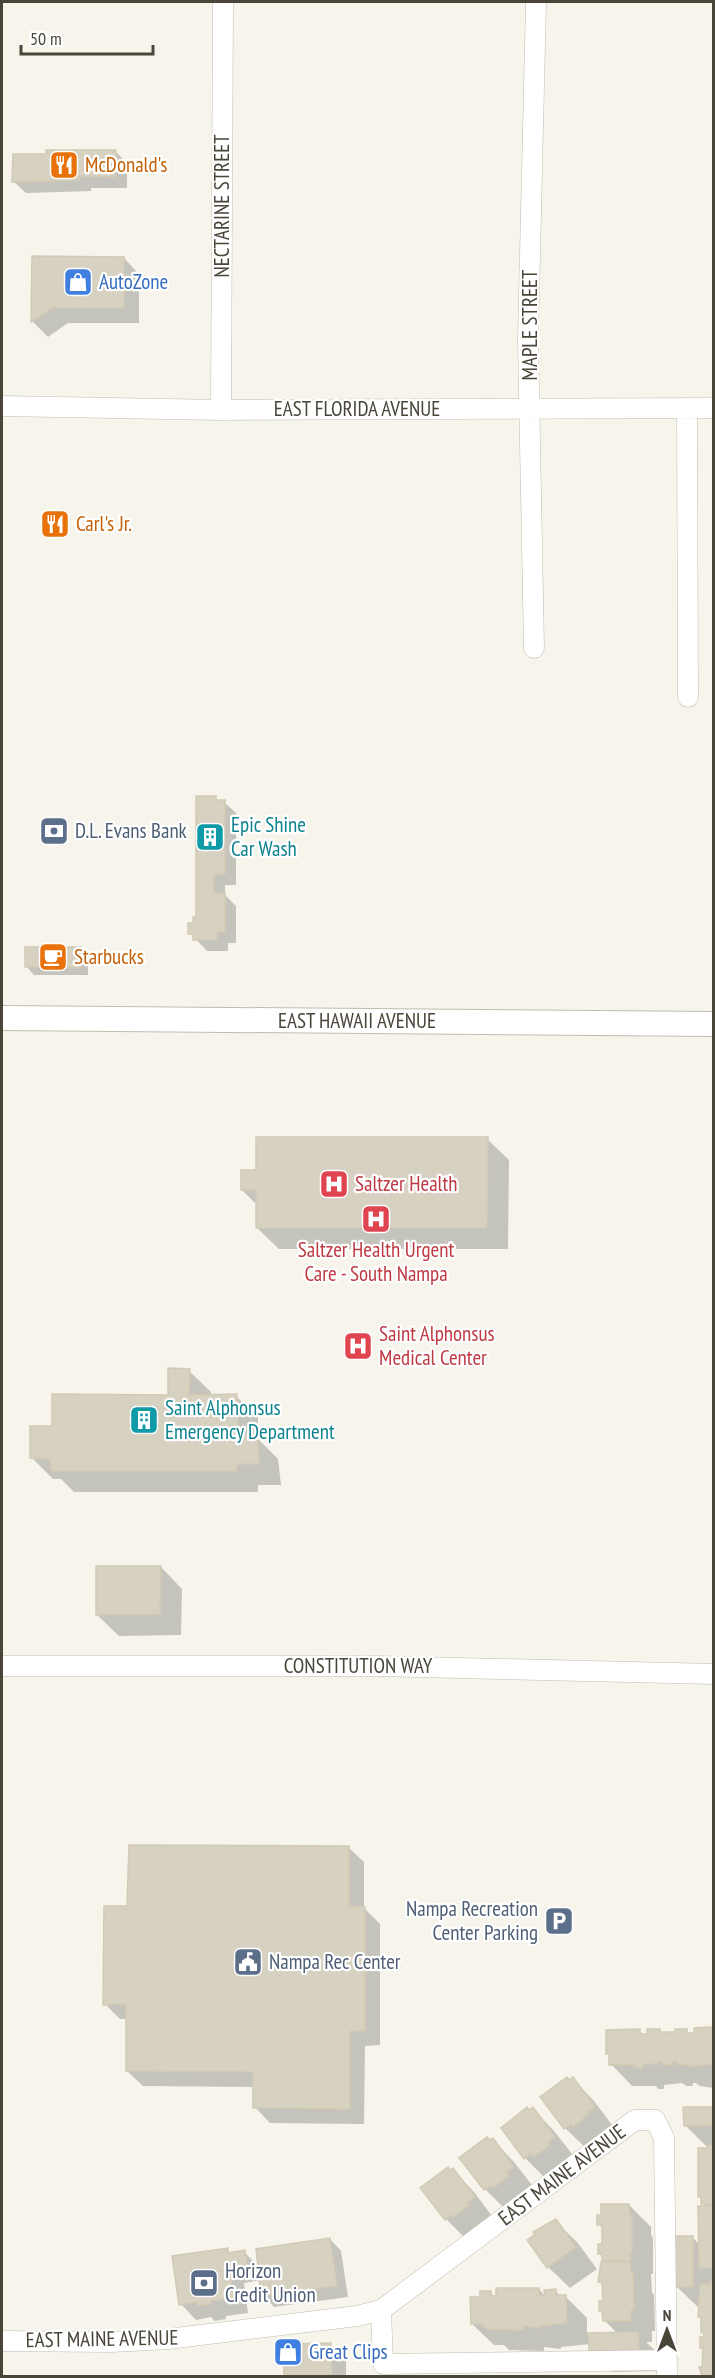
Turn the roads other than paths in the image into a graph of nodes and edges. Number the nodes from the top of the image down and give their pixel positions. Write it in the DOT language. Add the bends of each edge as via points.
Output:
graph roads {
  1 [pos="223,2"];
  2 [pos="536,2"];
  3 [pos="2,406"];
  4 [pos="531,408"];
  5 [pos="687,408"];
  6 [pos="714,408"];
  7 [pos="221,410"];
  8 [pos="534,648"];
  9 [pos="688,697"];
  10 [pos="2,1018"];
  11 [pos="714,1023"];
  12 [pos="2,1666"];
  13 [pos="714,1674"];
  14 [pos="381,2310"];
  15 [pos="2,2341"];
  16 [pos="667,2368"];
  1 -- 7 [label="street, NECTARINE STREET"];
  2 -- 4 [label="street, MAPLE STREET" via="528,340"];
  3 -- 7 [label="street, EAST FLORIDA AVENUE"];
  4 -- 5 [label="street, EAST FLORIDA AVENUE"];
  4 -- 7 [label="street, EAST FLORIDA AVENUE"];
  4 -- 8 [label="street, MAPLE STREET"];
  5 -- 6 [label="street, EAST FLORIDA AVENUE"];
  5 -- 9 [label="street"];
  10 -- 11 [label="street, EAST HAWAII AVENUE"];
  12 -- 13 [label="street, CONSTITUTION WAY" via="376,1666"];
  14 -- 15 [label="street, EAST MAINE AVENUE" via="168,2339"];
  14 -- 16 [label="street" via="383,2364"];
  14 -- 16 [label="street, EAST MAINE AVENUE" via="635,2120 655,2120 664,2138"];
}
